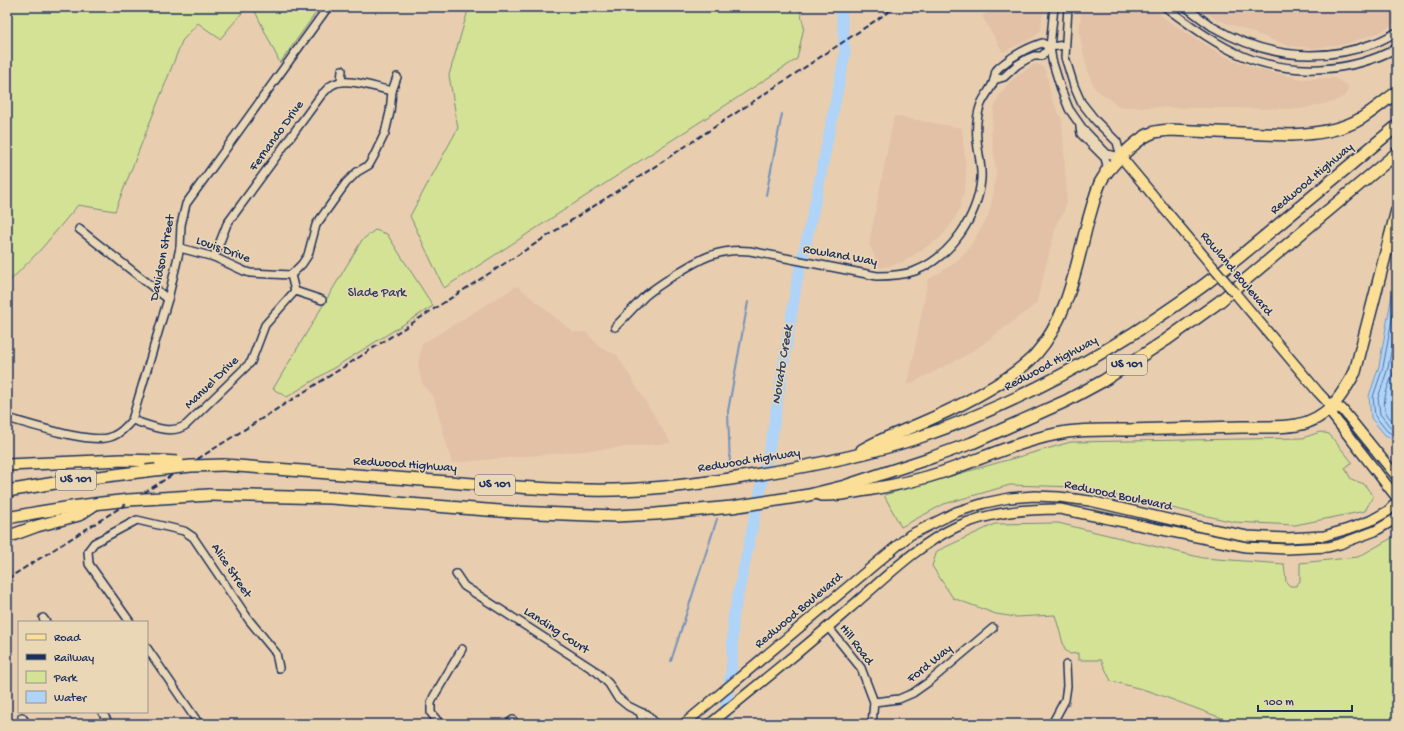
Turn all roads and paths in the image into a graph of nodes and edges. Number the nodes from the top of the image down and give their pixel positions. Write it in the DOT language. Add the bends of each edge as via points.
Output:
graph roads {
  1 [pos="328,7"];
  2 [pos="1054,7"];
  3 [pos="1068,7"];
  4 [pos="1165,7"];
  5 [pos="1186,7"];
  6 [pos="1397,32"];
  7 [pos="1248,43"];
  8 [pos="1065,45"];
  9 [pos="1050,47"];
  10 [pos="1397,48"];
  11 [pos="1243,56"];
  12 [pos="342,70"];
  13 [pos="397,77"];
  14 [pos="994,80"];
  15 [pos="341,82"];
  16 [pos="392,91"];
  17 [pos="1397,92"];
  18 [pos="1080,125"];
  19 [pos="1397,126"];
  20 [pos="1397,152"];
  21 [pos="1122,157"];
  22 [pos="1103,179"];
  23 [pos="1397,210"];
  24 [pos="79,229"];
  25 [pos="180,248"];
  26 [pos="214,257"];
  27 [pos="291,274"];
  28 [pos="295,291"];
  29 [pos="168,298"];
  30 [pos="322,300"];
  31 [pos="615,327"];
  32 [pos="1332,408"];
  33 [pos="7,418"];
  34 [pos="132,420"];
  35 [pos="850,457"];
  36 [pos="7,465"];
  37 [pos="224,465"];
  38 [pos="1397,477"];
  39 [pos="7,491"];
  40 [pos="809,495"];
  41 [pos="1397,498"];
  42 [pos="1397,502"];
  43 [pos="98,503"];
  44 [pos="7,518"];
  45 [pos="1397,518"];
  46 [pos="1185,523"];
  47 [pos="1202,527"];
  48 [pos="1182,534"];
  49 [pos="7,537"];
  50 [pos="1200,538"];
  51 [pos="1287,538"];
  52 [pos="1287,549"];
  53 [pos="456,574"];
  54 [pos="817,613"];
  55 [pos="129,621"];
  56 [pos="828,627"];
  57 [pos="993,628"];
  58 [pos="148,649"];
  59 [pos="462,649"];
  60 [pos="1066,665"];
  61 [pos="279,668"];
  62 [pos="874,702"];
  63 [pos="640,712"];
  64 [pos="103,713"];
  65 [pos="22,717"];
  66 [pos="27,724"];
  67 [pos="109,724"];
  68 [pos="199,724"];
  69 [pos="440,724"];
  70 [pos="646,724"];
  71 [pos="656,724"];
  72 [pos="684,724"];
  73 [pos="710,724"];
  74 [pos="872,724"];
  75 [pos="1052,724"];
  76 [pos="1125,724"];
  77 [pos="1141,724"];
  1 -- 25 [label="street, Davidson Street" via="186,204 181,225"];
  2 -- 9 [label="street"];
  3 -- 8 [label="street, Rowland Boulevard"];
  4 -- 11 [label="street" via="1208,38"];
  5 -- 7 [label="street" via="1212,26"];
  6 -- 7 [label="street" via="1376,43 1317,56 1284,54"];
  7 -- 11 [label="street"];
  8 -- 9 [label="street, Rowland Way"];
  8 -- 21 [label="street, Rowland Boulevard" via="1065,57 1081,102 1117,142"];
  9 -- 14 [label="street, Rowland Way" via="1042,56 1027,59 1004,77"];
  9 -- 14 [label="street, Rowland Way" via="1042,43 1012,56 996,70"];
  9 -- 18 [label="street" via="1061,89 1069,109"];
  10 -- 11 [label="street" via="1348,66 1311,70 1275,66"];
  12 -- 15 [label="street"];
  13 -- 16 [label="street"];
  14 -- 31 [label="street, Rowland Way" via="981,104 977,125 980,188 972,214 960,235 929,264 891,276 876,276 750,251 732,250 715,253 702,258 655,288"];
  15 -- 16 [label="street"];
  15 -- 26 [label="street, Fernando Drive" via="331,85 322,94 227,224"];
  16 -- 27 [label="street" via="385,133 374,156 369,165 346,183 316,225 308,255"];
  17 -- 21 [label="highway" via="1362,118 1326,132 1291,135 1169,130 1152,133 1140,139"];
  18 -- 21 [label="street" via="1106,154"];
  18 -- 22 [label="street" via="1081,134 1105,158 1107,166 1102,175"];
  19 -- 35 [label="highway, Redwood Highway / US 101" via="1237,260 1197,290 1091,359 1012,401 923,436"];
  20 -- 40 [label="highway, US 101" via="1219,302 1103,381 1066,401 972,443 845,486"];
  21 -- 22 [label="highway" via="1108,170"];
  21 -- 32 [label="main road, Rowland Boulevard, bridge"];
  22 -- 35 [label="highway" via="1096,192 1066,303 1055,327 1037,353 1019,370 985,391 940,414 878,440"];
  23 -- 32 [label="highway" via="1355,372"];
  24 -- 29 [label="street"];
  25 -- 26 [label="street, Louis Drive"];
  25 -- 29 [label="street, Davidson Street"];
  26 -- 27 [label="street, Louis Drive" via="250,273"];
  27 -- 28 [label="street"];
  28 -- 30 [label="street"];
  28 -- 34 [label="street, Manuel Drive" via="265,325 251,362 186,425 176,430 165,430"];
  29 -- 34 [label="street, Davidson Street"];
  32 -- 38 [label="main road, Rowland Boulevard" via="1342,409"];
  32 -- 40 [label="highway" via="1296,425 1087,429 1048,435 941,473 899,484 838,496"];
  32 -- 41 [label="main road, Rowland Boulevard" via="1333,416"];
  33 -- 34 [label="street" via="98,440 112,437"];
  35 -- 37 [label="highway, Redwood Highway / US 101" via="737,478 656,488 614,490 563,489"];
  36 -- 37 [label="highway, bridge" via="85,461 160,461"];
  37 -- 39 [label="highway, Redwood Highway / US 101, bridge" via="146,471"];
  40 -- 43 [label="highway, US 101, bridge" via="732,507 624,516 561,515 331,498 209,495"];
  42 -- 51 [label="main road, Redwood Boulevard" via="1388,511 1370,521 1348,529 1324,536"];
  43 -- 44 [label="highway, US 101"];
  43 -- 49 [label="highway" via="79,516 37,526"];
  45 -- 52 [label="main road, Redwood Boulevard" via="1375,531 1340,544"];
  46 -- 47 [label="main road, Redwood Boulevard"];
  46 -- 48 [label="main road"];
  46 -- 54 [label="main road, Redwood Boulevard" via="1090,501 1059,497 1009,498 985,503 956,512 910,535"];
  47 -- 50 [label="main road"];
  47 -- 51 [label="main road, Redwood Boulevard" via="1247,536"];
  48 -- 50 [label="main road, Redwood Boulevard"];
  48 -- 56 [label="main road, Redwood Boulevard" via="1060,510 1013,511 986,517 938,536"];
  50 -- 52 [label="main road, Redwood Boulevard" via="1246,547"];
  51 -- 52 [label="main road"];
  53 -- 63 [label="street, Landing Court" via="464,586 597,672 617,697"];
  54 -- 56 [label="main road"];
  54 -- 72 [label="main road, Redwood Boulevard"];
  55 -- 61 [label="street, Alice Street" via="89,564 88,551 94,543 137,520 184,532 193,536 249,620 276,653"];
  56 -- 62 [label="street, Hill Road" via="862,668"];
  56 -- 73 [label="main road, Redwood Boulevard"];
  57 -- 62 [label="street, Ford Way" via="913,693 899,699"];
  58 -- 68 [label="street"];
  59 -- 69 [label="street" via="431,704 431,713"];
  60 -- 75 [label="street" via="1065,700"];
  62 -- 74 [label="street, Hill Road"];
  63 -- 70 [label="street"];
  63 -- 71 [label="street, Landing Court" via="647,714"];
  64 -- 67 [label="street"];
  65 -- 66 [label="street"];
  76 -- 77 [label="street"];
}
